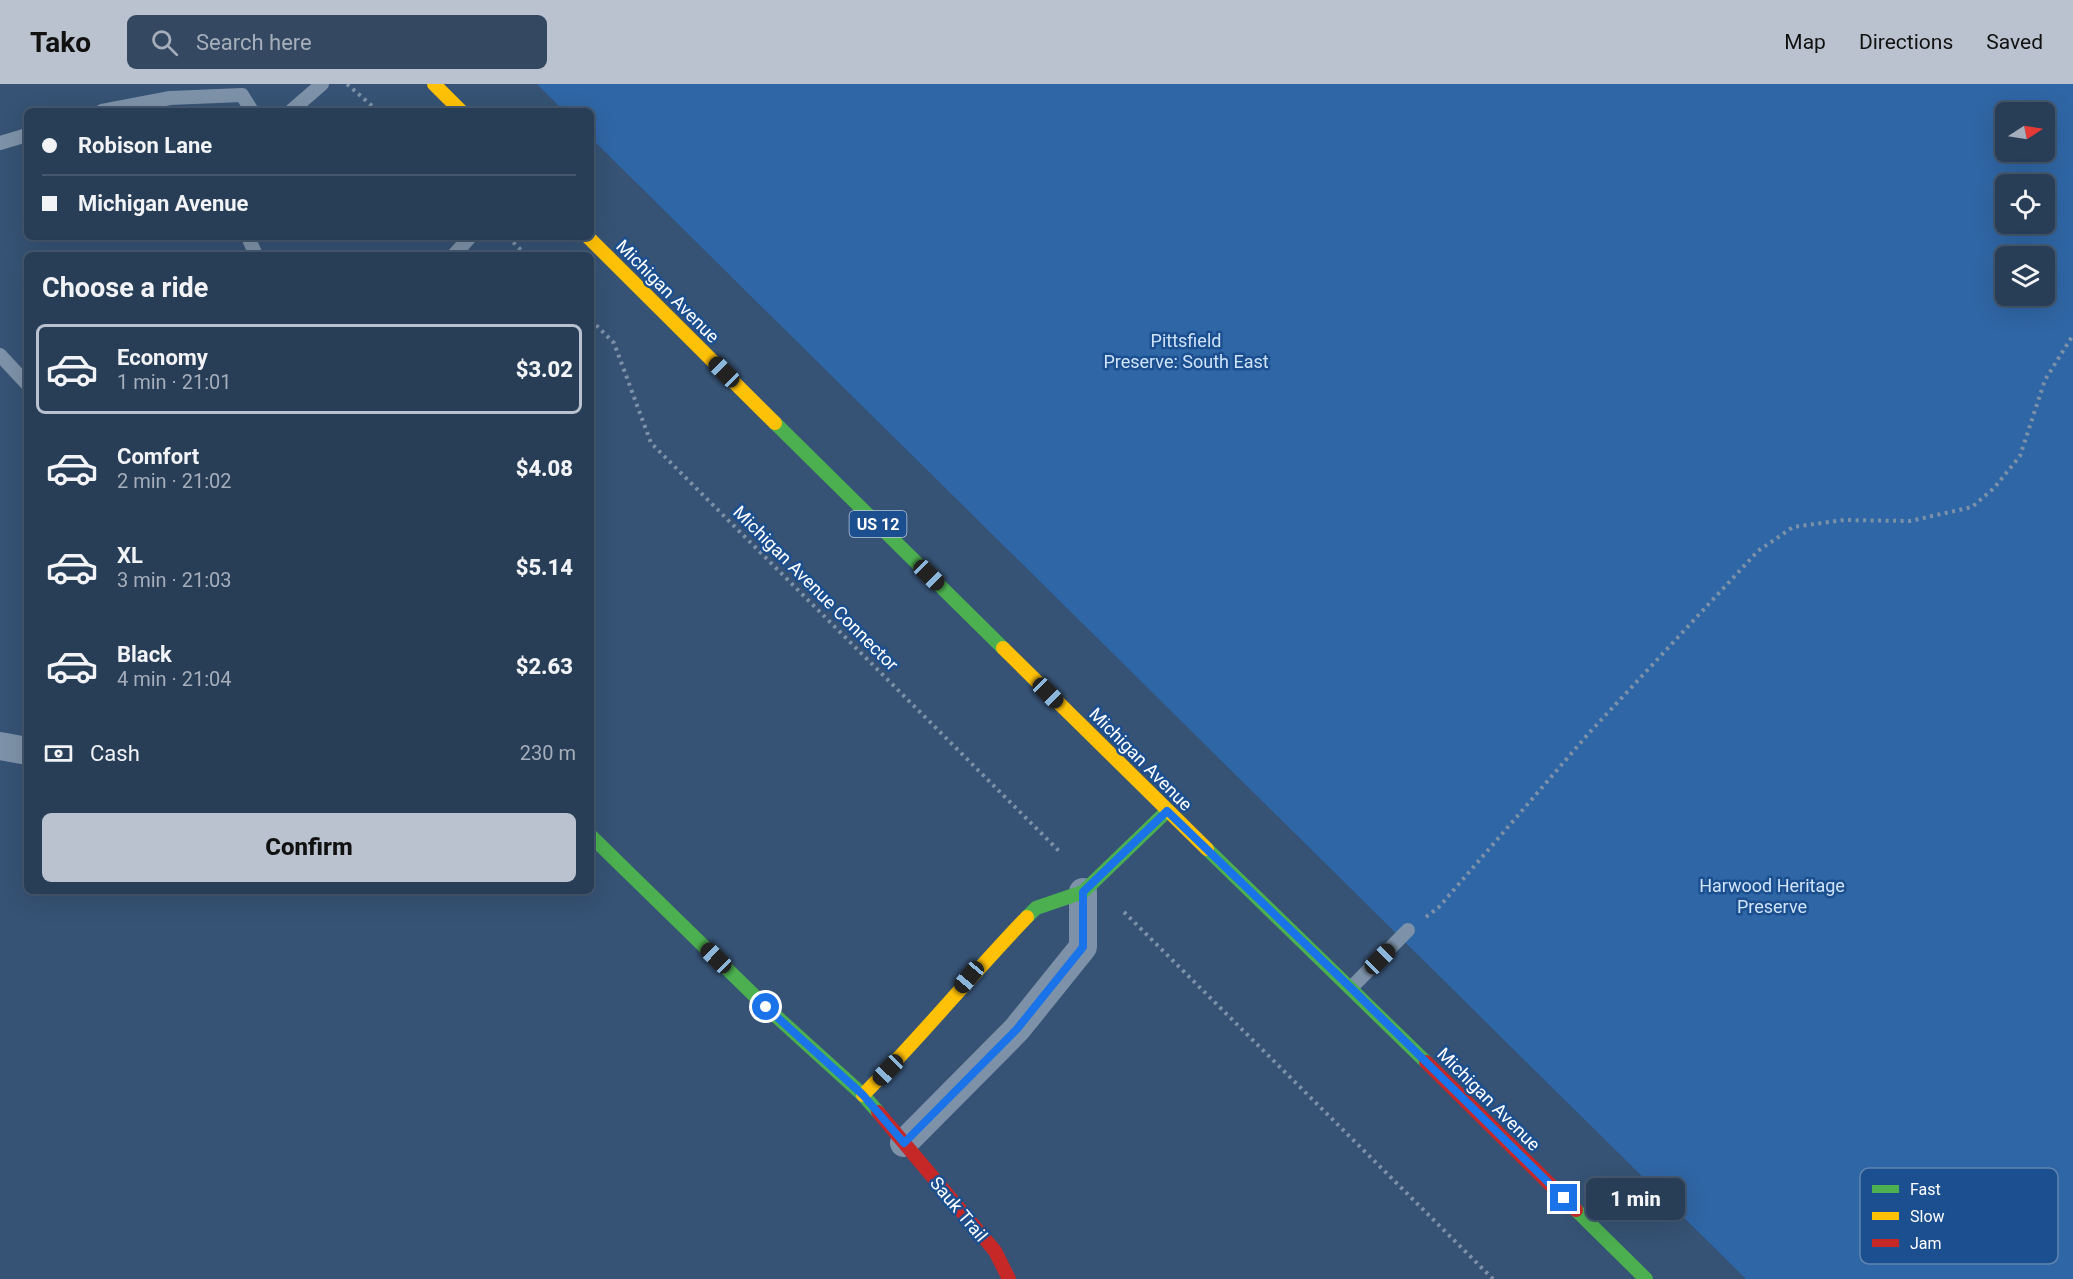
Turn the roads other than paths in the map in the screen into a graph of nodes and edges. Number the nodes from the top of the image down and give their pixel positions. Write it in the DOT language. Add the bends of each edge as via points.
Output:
graph roads {
  1 [pos="322,84"];
  2 [pos="434,84"];
  3 [pos="118,108"];
  4 [pos="250,108"];
  5 [pos="294,108"];
  6 [pos="458,108"];
  7 [pos="24,136"];
  8 [pos="0,143"];
  9 [pos="467,240"];
  10 [pos="591,240"];
  11 [pos="457,252"];
  12 [pos="0,355"];
  13 [pos="24,381"];
  14 [pos="0,746"];
  15 [pos="24,750"];
  16 [pos="1167,811"];
  17 [pos="594,839"];
  18 [pos="1083,892"];
  19 [pos="1408,930"];
  20 [pos="1351,988"];
  21 [pos="863,1095"];
  22 [pos="904,1143"];
  23 [pos="1009,1279"];
  24 [pos="1646,1279"];
  1 -- 5 [label="lane"];
  2 -- 6 [label="main road"];
  3 -- 4 [label="lane" via="170,98 242,95"];
  7 -- 8 [label="lane"];
  9 -- 11 [label="lane"];
  10 -- 16 [label="main road, Michigan Avenue / US 12"];
  12 -- 13 [label="lane"];
  14 -- 15 [label="street"];
  16 -- 18 [label="main road"];
  16 -- 20 [label="main road, Michigan Avenue / US 12"];
  17 -- 21 [label="main road, Sauk Trail" via="766,1007"];
  18 -- 21 [label="main road" via="1036,908"];
  18 -- 22 [label="street" via="1083,947 1017,1029"];
  19 -- 20 [label="lane"];
  20 -- 24 [label="main road, Michigan Avenue / US 12"];
  21 -- 22 [label="main road, Sauk Trail"];
  22 -- 23 [label="main road, Sauk Trail" via="995,1251"];
}
